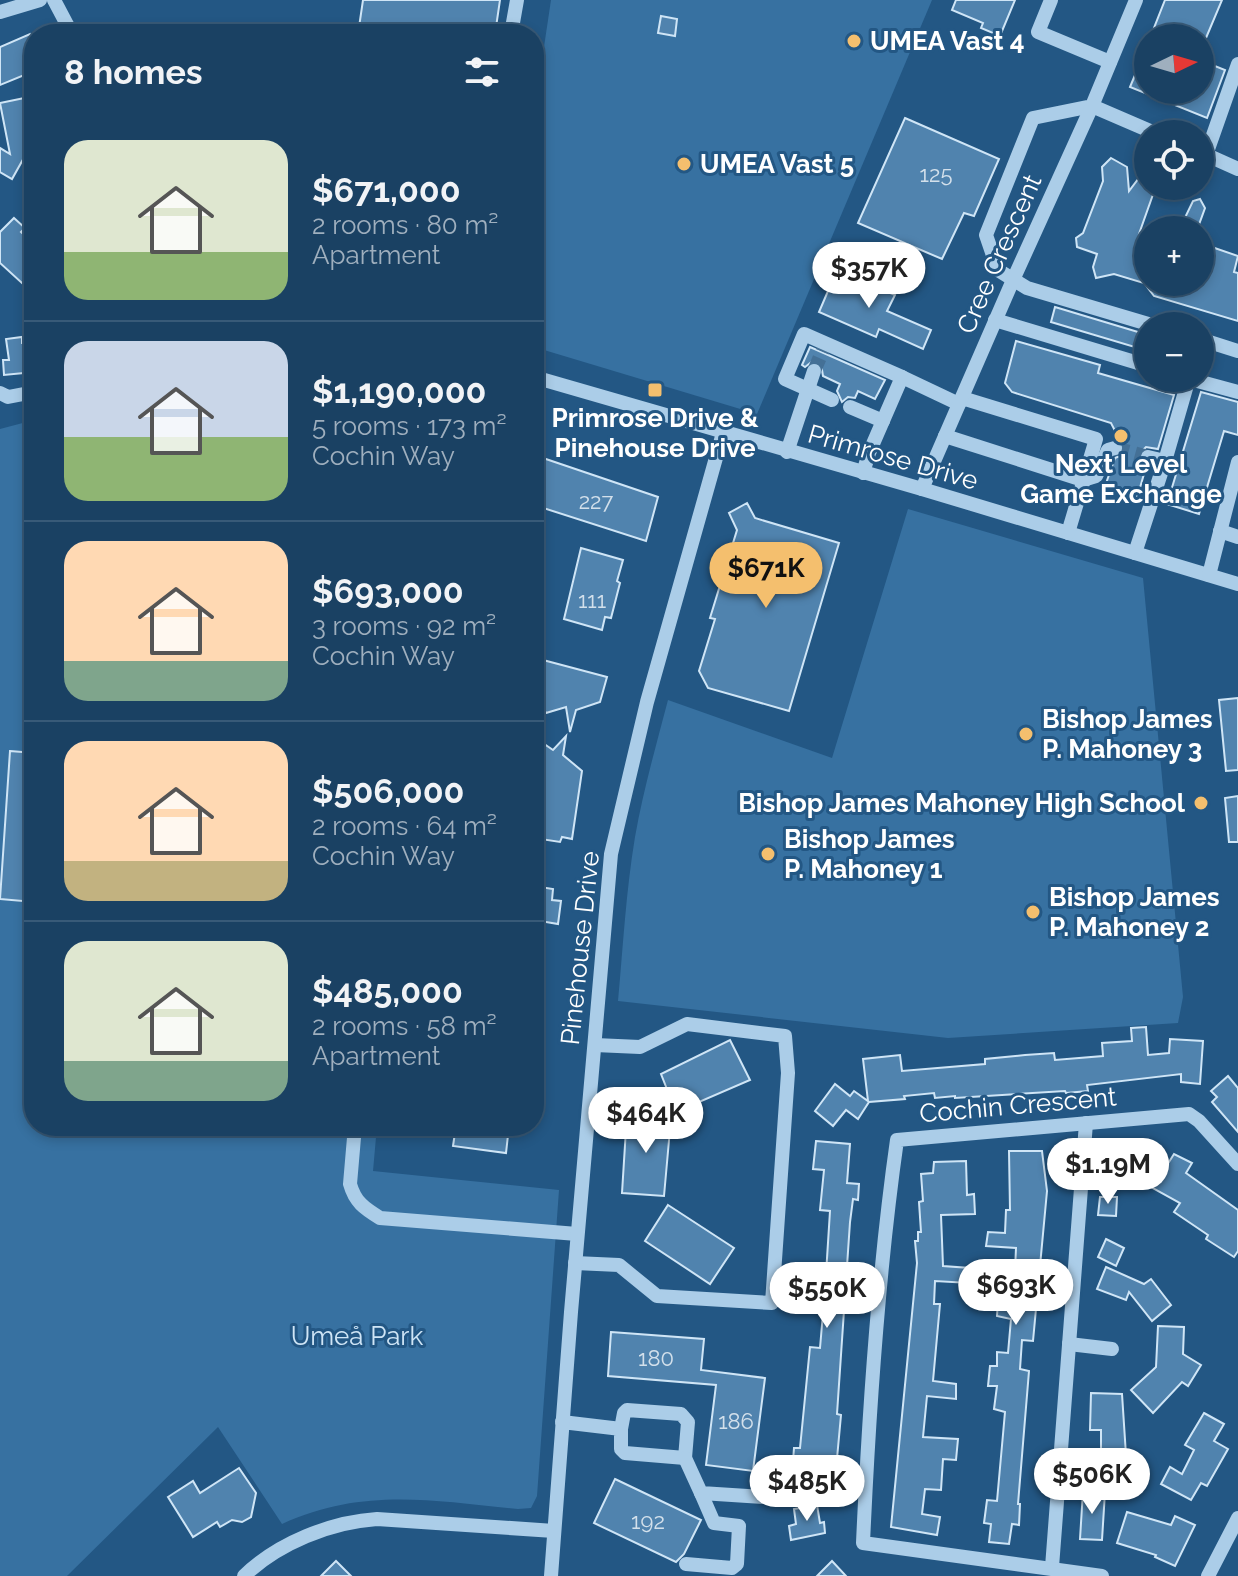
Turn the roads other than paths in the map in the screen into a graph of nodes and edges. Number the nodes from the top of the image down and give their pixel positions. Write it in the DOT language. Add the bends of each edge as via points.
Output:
graph roads {
  1 [pos="40,0"];
  2 [pos="54,0"];
  3 [pos="517,0"];
  4 [pos="1051,0"];
  5 [pos="1136,0"];
  6 [pos="0,12"];
  7 [pos="67,24"];
  8 [pos="513,24"];
  9 [pos="1110,62"];
  10 [pos="1238,64"];
  11 [pos="1092,106"];
  12 [pos="1134,124"];
  13 [pos="1214,126"];
  14 [pos="1214,159"];
  15 [pos="1238,169"];
  16 [pos="1013,280"];
  17 [pos="995,320"];
  18 [pos="1134,320"];
  19 [pos="1214,343"];
  20 [pos="1238,351"];
  21 [pos="1134,362"];
  22 [pos="814,371"];
  23 [pos="902,377"];
  24 [pos="544,380"];
  25 [pos="1214,385"];
  26 [pos="806,388"];
  27 [pos="1186,392"];
  28 [pos="1238,392"];
  29 [pos="0,393"];
  30 [pos="24,394"];
  31 [pos="832,400"];
  32 [pos="960,401"];
  33 [pos="850,407"];
  34 [pos="883,421"];
  35 [pos="723,433"];
  36 [pos="945,436"];
  37 [pos="1115,448"];
  38 [pos="787,452"];
  39 [pos="1148,457"];
  40 [pos="1165,461"];
  41 [pos="1238,462"];
  42 [pos="863,473"];
  43 [pos="1083,480"];
  44 [pos="922,489"];
  45 [pos="1233,502"];
  46 [pos="1220,531"];
  47 [pos="1068,533"];
  48 [pos="1238,537"];
  49 [pos="1135,553"];
  50 [pos="1209,575"];
  51 [pos="1238,584"];
  52 [pos="595,1045"];
  53 [pos="1086,1123"];
  54 [pos="354,1136"];
  55 [pos="1238,1164"];
  56 [pos="577,1234"];
  57 [pos="575,1263"];
  58 [pos="1069,1344"];
  59 [pos="1112,1349"];
  60 [pos="562,1422"];
  61 [pos="621,1429"];
  62 [pos="685,1458"];
  63 [pos="701,1493"];
  64 [pos="763,1497"];
  65 [pos="1238,1518"];
  66 [pos="554,1531"];
  67 [pos="686,1564"];
  68 [pos="1052,1567"];
  69 [pos="253,1573"];
  70 [pos="551,1576"];
  71 [pos="1102,1576"];
  72 [pos="1208,1576"];
  1 -- 6 [label="street"];
  2 -- 7 [label="street"];
  3 -- 8 [label="street"];
  4 -- 9 [label="street" via="1038,32"];
  5 -- 9 [label="street, Cree Crescent"];
  9 -- 11 [label="street, Cree Crescent"];
  10 -- 13 [label="street"];
  11 -- 12 [label="street"];
  11 -- 16 [label="street, Cree Crescent"];
  11 -- 16 [label="street" via="1033,118 986,235 998,270"];
  14 -- 15 [label="street"];
  16 -- 17 [label="street, Cree Crescent"];
  16 -- 18 [label="street"];
  17 -- 21 [label="street"];
  17 -- 32 [label="street, Cree Crescent"];
  19 -- 20 [label="street"];
  22 -- 26 [label="street"];
  23 -- 26 [label="street" via="804,334 785,379"];
  23 -- 32 [label="street"];
  23 -- 34 [label="street"];
  24 -- 35 [label="street, Primrose Drive"];
  25 -- 28 [label="street"];
  26 -- 31 [label="street"];
  26 -- 38 [label="street"];
  27 -- 40 [label="street"];
  29 -- 30 [label="street"];
  32 -- 36 [label="street, Cree Crescent"];
  32 -- 43 [label="street" via="1096,439"];
  33 -- 34 [label="street"];
  34 -- 42 [label="street"];
  35 -- 38 [label="street, Primrose Drive"];
  35 -- 52 [label="street, Pinehouse Drive" via="647,702 611,854"];
  36 -- 43 [label="street"];
  36 -- 44 [label="street, Cree Crescent"];
  37 -- 43 [label="street" via="1108,450 1096,476"];
  38 -- 42 [label="street, Primrose Drive"];
  39 -- 40 [label="street"];
  40 -- 49 [label="street"];
  41 -- 45 [label="street"];
  42 -- 44 [label="street, Primrose Drive"];
  43 -- 47 [label="street"];
  44 -- 47 [label="street, Primrose Drive"];
  45 -- 46 [label="street"];
  46 -- 48 [label="street"];
  46 -- 50 [label="street"];
  47 -- 49 [label="street, Primrose Drive"];
  49 -- 50 [label="street, Primrose Drive"];
  50 -- 51 [label="street, Primrose Drive"];
  52 -- 56 [label="street, Pinehouse Drive"];
  52 -- 57 [label="street" via="640,1047 687,1024 785,1036 788,1073 772,1303 657,1296 619,1265"];
  53 -- 55 [label="street, Cochin Crescent" via="1189,1114"];
  53 -- 58 [label="street"];
  53 -- 68 [label="street, Cochin Crescent" via="897,1140 866,1485 863,1543"];
  54 -- 56 [label="street" via="352,1191 359,1206 380,1218"];
  56 -- 57 [label="street, Pinehouse Drive"];
  57 -- 60 [label="street, Pinehouse Drive"];
  58 -- 59 [label="street"];
  58 -- 68 [label="street"];
  60 -- 61 [label="street"];
  60 -- 66 [label="street, Pinehouse Drive"];
  61 -- 62 [label="street" via="625,1453"];
  61 -- 62 [label="street" via="627,1410 681,1414 688,1422"];
  62 -- 63 [label="street"];
  63 -- 64 [label="street"];
  63 -- 67 [label="street" via="714,1523 739,1526 737,1564"];
  65 -- 72 [label="street"];
  66 -- 69 [label="street" via="352,1521 299,1539"];
  66 -- 70 [label="street, Pinehouse Drive"];
  68 -- 71 [label="street, Cochin Crescent"];
}
